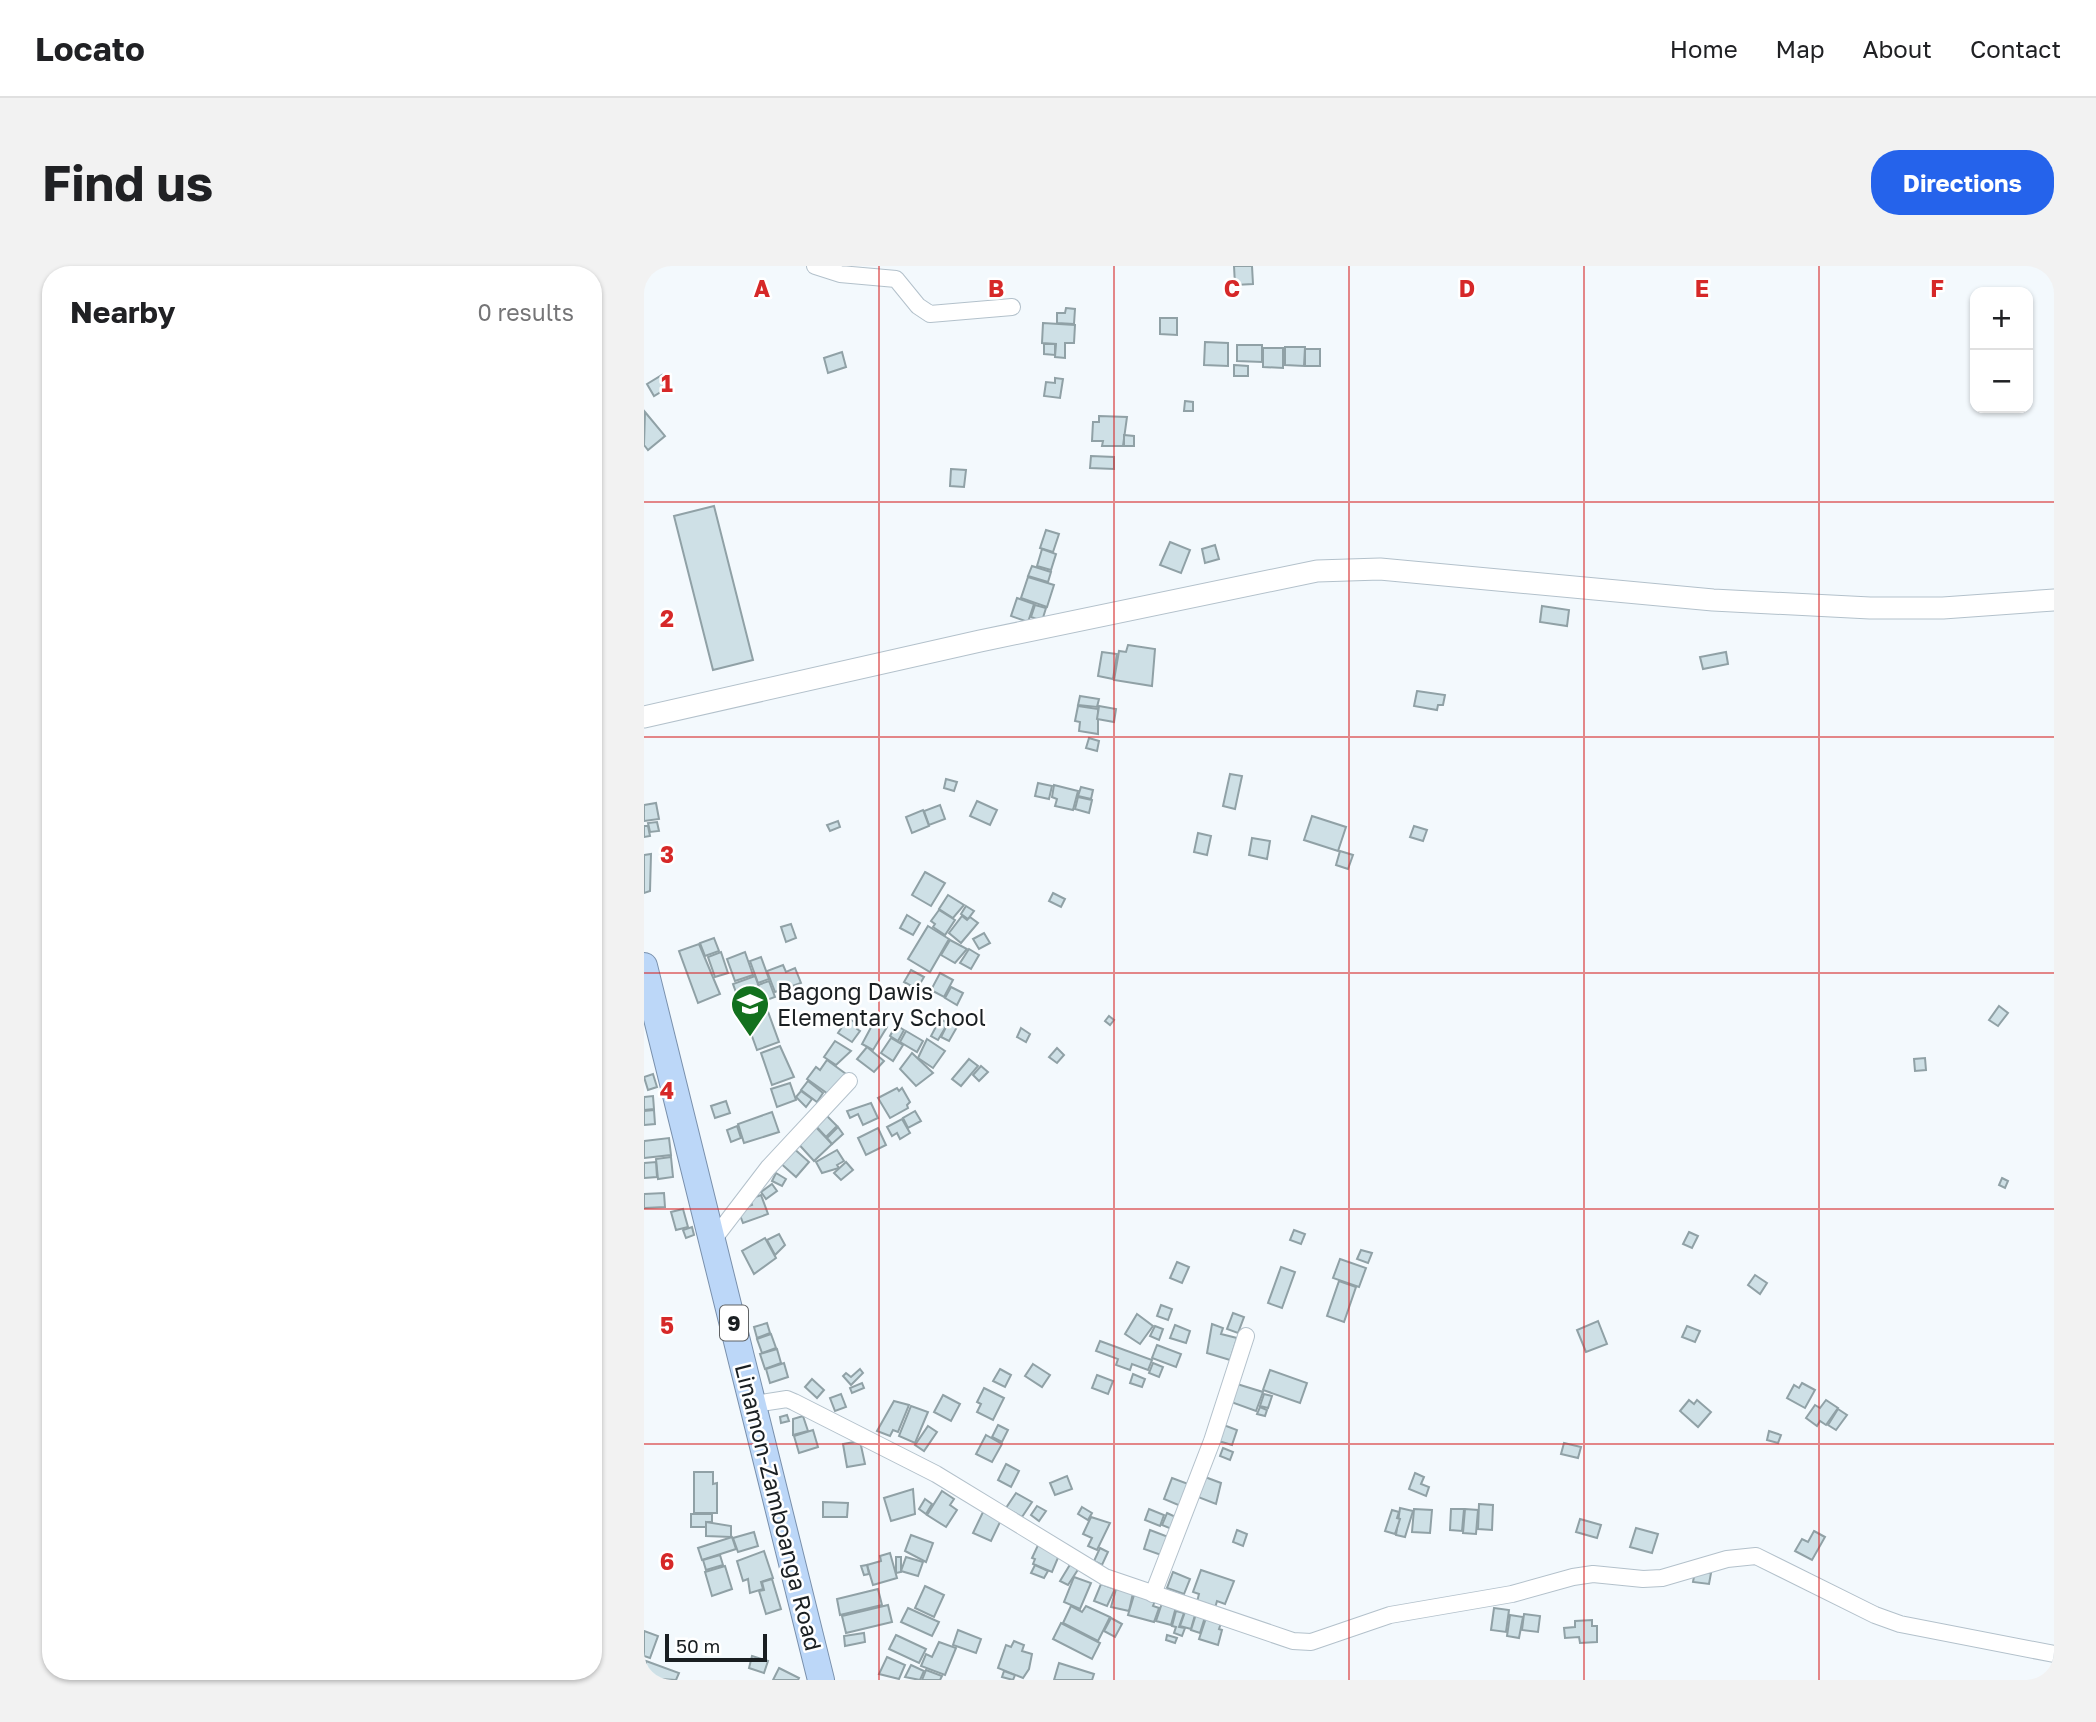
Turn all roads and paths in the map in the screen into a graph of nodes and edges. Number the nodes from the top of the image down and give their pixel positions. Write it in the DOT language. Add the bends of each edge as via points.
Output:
graph roads {
  1 [pos="815,266"];
  2 [pos="1012,307"];
  3 [pos="2054,600"];
  4 [pos="644,717"];
  5 [pos="644,966"];
  6 [pos="849,1081"];
  7 [pos="713,1240"];
  8 [pos="1246,1336"];
  9 [pos="754,1404"];
  10 [pos="1153,1594"];
  11 [pos="2054,1654"];
  12 [pos="821,1680"];
  1 -- 2 [label="street" via="840,274 896,279 930,314"];
  3 -- 4 [label="street" via="1870,608 1713,600 1380,569 1328,570 1243,584"];
  5 -- 7 [label="highway, Linamon-Zamboanga Road / 9"];
  6 -- 7 [label="street" via="784,1149"];
  7 -- 9 [label="highway, Linamon-Zamboanga Road / 9"];
  8 -- 10 [label="street" via="1212,1441"];
  9 -- 10 [label="street" via="794,1402 936,1474 1105,1577"];
  9 -- 12 [label="highway, Linamon-Zamboanga Road / 9"];
  10 -- 11 [label="street" via="1293,1641 1311,1642 1390,1615 1512,1594 1573,1577 1662,1578 1727,1559 1756,1556 1900,1624"];
}
